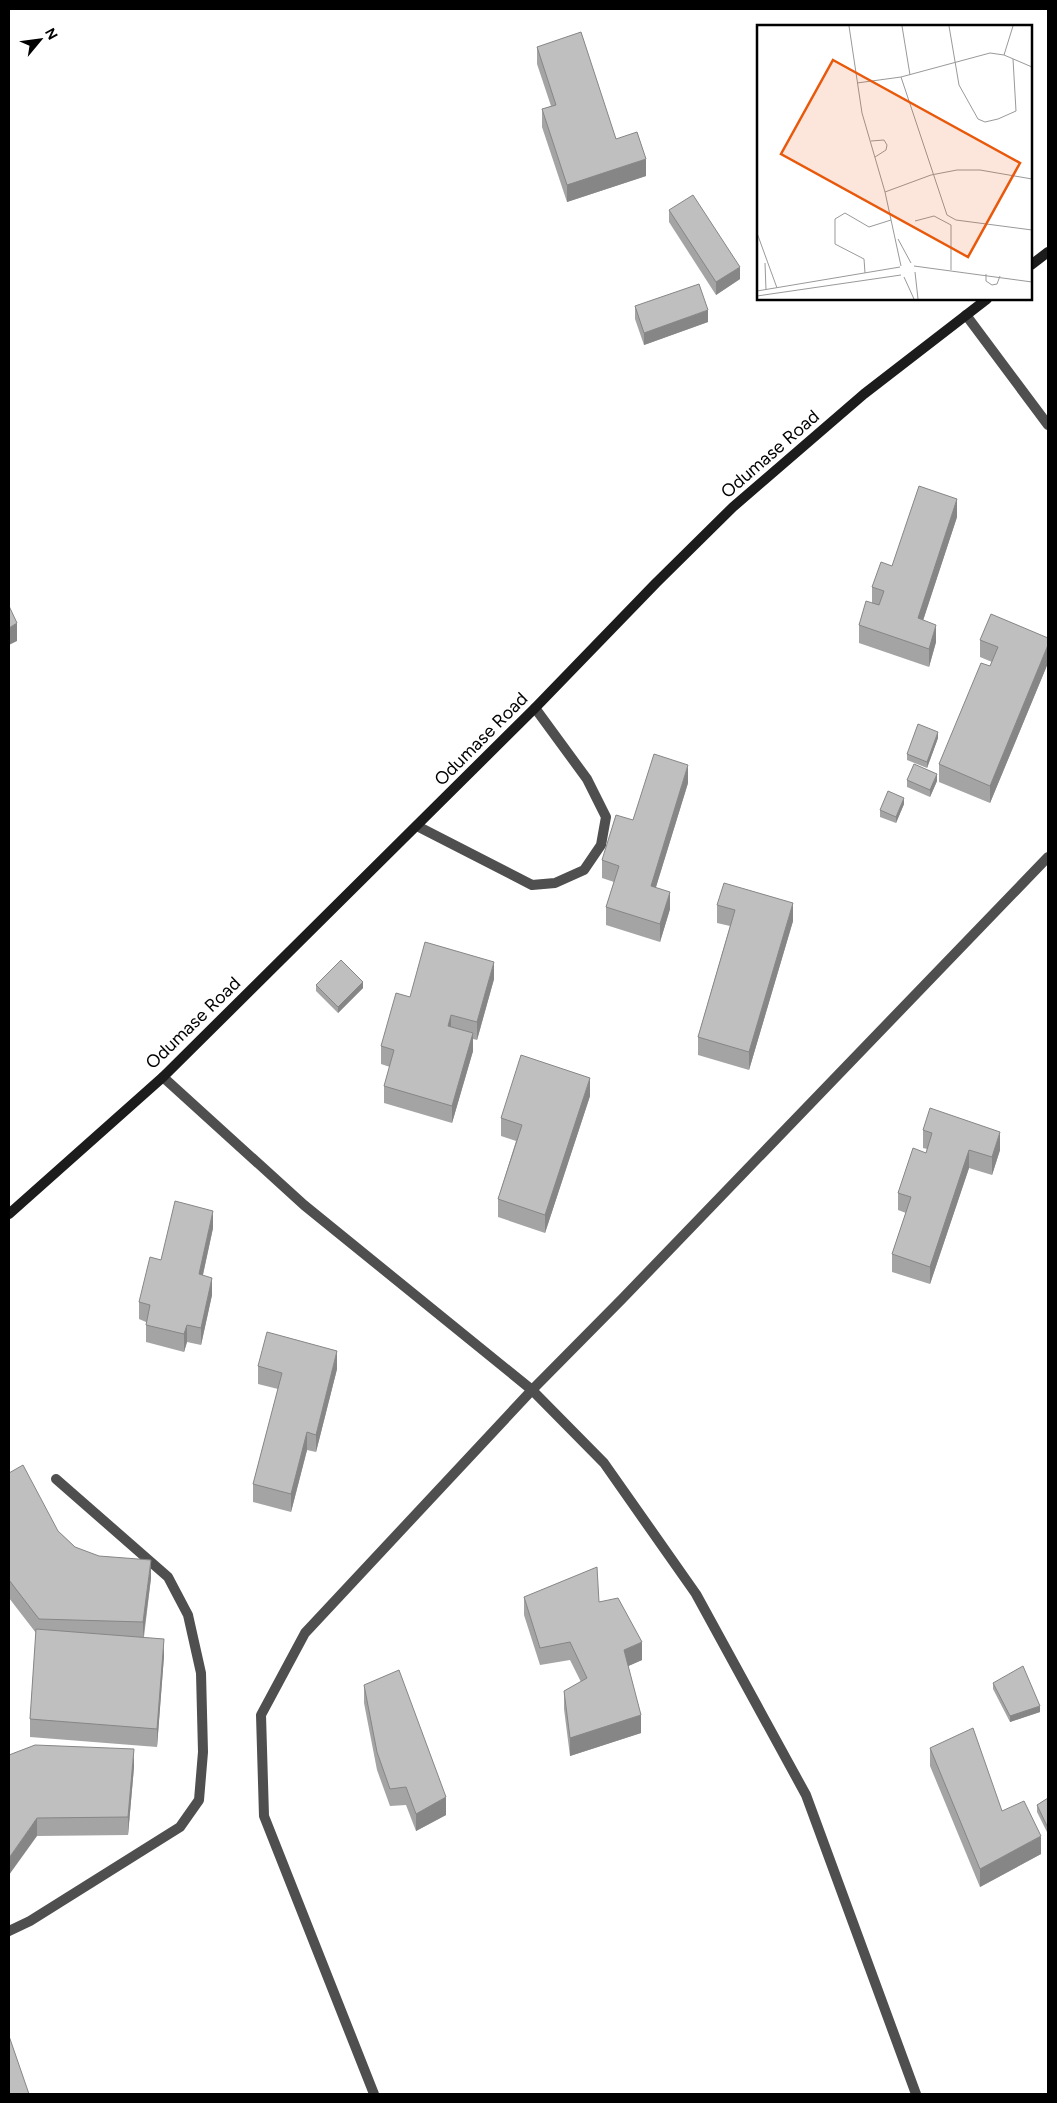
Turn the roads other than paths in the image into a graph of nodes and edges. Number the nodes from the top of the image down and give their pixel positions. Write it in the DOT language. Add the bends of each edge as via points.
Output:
graph roads {
  1 [pos="1048,252"];
  2 [pos="1032,264"];
  3 [pos="986,300"];
  4 [pos="966,315"];
  5 [pos="1048,425"];
  6 [pos="535,708"];
  7 [pos="418,826"];
  8 [pos="1048,857"];
  9 [pos="163,1077"];
  10 [pos="9,1214"];
  11 [pos="532,1390"];
  12 [pos="56,1479"];
  13 [pos="9,1931"];
  14 [pos="374,2094"];
  15 [pos="916,2094"];
  1 -- 2 [label="main road"];
  3 -- 4 [label="main road, Odumase Road"];
  4 -- 5 [label="street"];
  4 -- 6 [label="main road, Odumase Road" via="864,394 733,507"];
  6 -- 7 [label="main road, Odumase Road"];
  6 -- 7 [label="street" via="587,779 606,818 601,845 584,870 555,883 532,885"];
  7 -- 9 [label="main road, Odumase Road"];
  8 -- 11 [label="street"];
  9 -- 10 [label="main road, Odumase Road"];
  9 -- 11 [label="street" via="304,1205"];
  11 -- 14 [label="street" via="304,1633 261,1715 264,1816"];
  11 -- 15 [label="street" via="604,1463 696,1594 806,1795"];
  12 -- 13 [label="street" via="168,1577 188,1615 201,1672 204,1752 199,1800 180,1827"];
}
